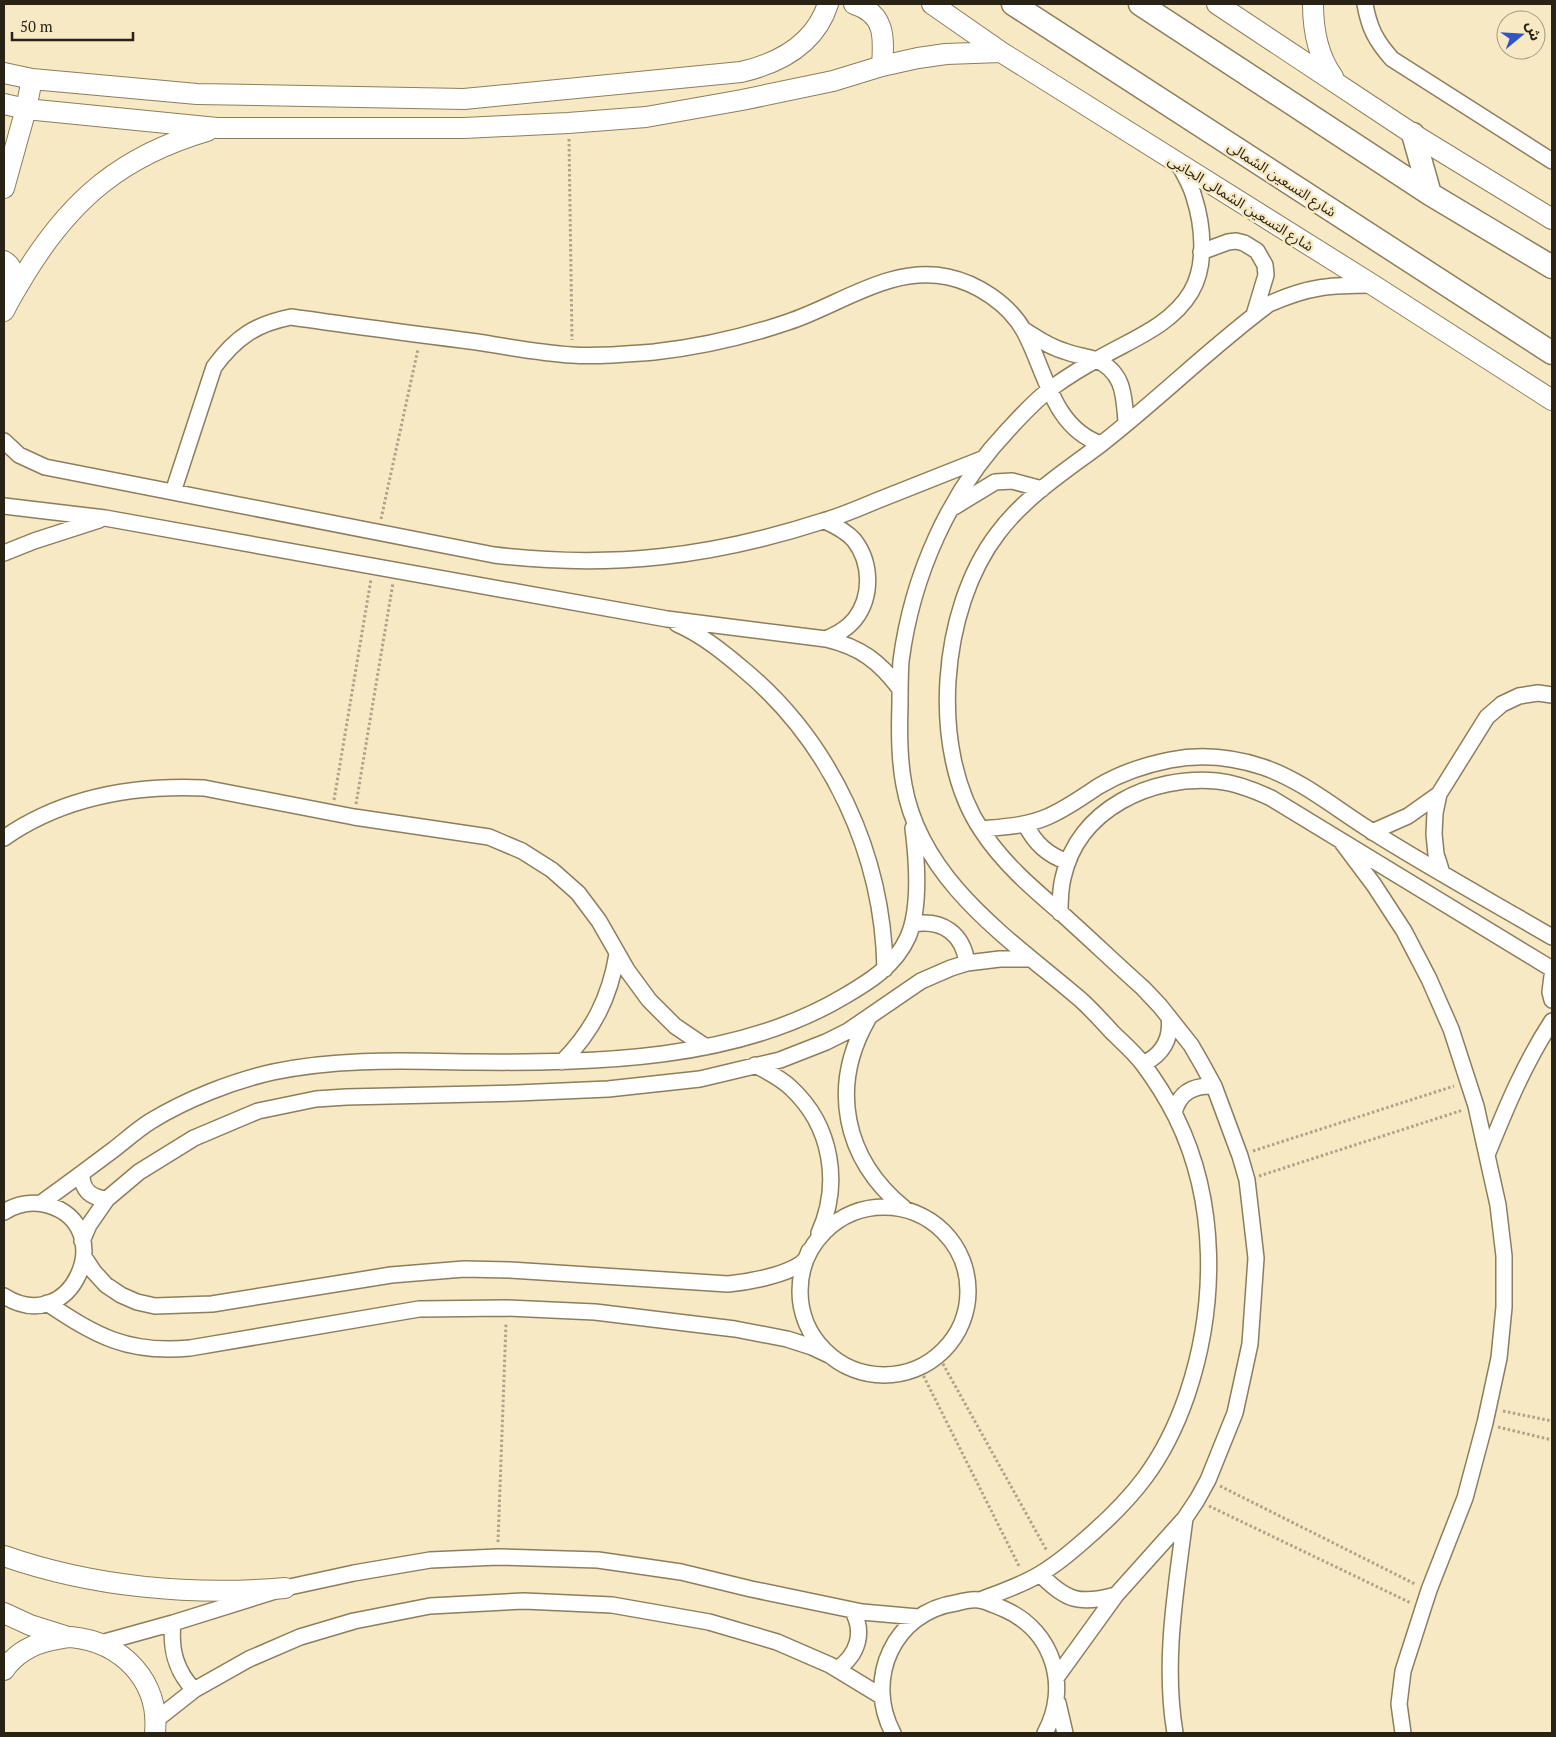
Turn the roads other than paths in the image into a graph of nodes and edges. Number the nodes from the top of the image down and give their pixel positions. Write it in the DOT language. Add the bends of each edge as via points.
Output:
graph roads {
  1 [pos="854,4"];
  2 [pos="932,4"];
  3 [pos="1013,4"];
  4 [pos="1140,4"];
  5 [pos="1217,4"];
  6 [pos="1313,4"];
  7 [pos="1364,4"];
  8 [pos="830,5"];
  9 [pos="1001,52"];
  10 [pos="882,66"];
  11 [pos="4,74"];
  12 [pos="32,79"];
  13 [pos="1335,81"];
  14 [pos="464,99"];
  15 [pos="4,104"];
  16 [pos="26,109"];
  17 [pos="217,128"];
  18 [pos="464,128"];
  19 [pos="1413,134"];
  20 [pos="1552,161"];
  21 [pos="1179,164"];
  22 [pos="4,183"];
  23 [pos="1430,194"];
  24 [pos="1552,219"];
  25 [pos="1201,252"];
  26 [pos="4,261"];
  27 [pos="1552,267"];
  28 [pos="1373,284"];
  29 [pos="5,307"];
  30 [pos="1254,315"];
  31 [pos="1024,330"];
  32 [pos="1552,353"];
  33 [pos="1095,360"];
  34 [pos="1050,390"];
  35 [pos="1552,400"];
  36 [pos="1126,422"];
  37 [pos="4,441"];
  38 [pos="1101,444"];
  39 [pos="20,455"];
  40 [pos="4,456"];
  41 [pos="982,459"];
  42 [pos="1042,489"];
  43 [pos="173,492"];
  44 [pos="4,506"];
  45 [pos="951,509"];
  46 [pos="105,518"];
  47 [pos="825,521"];
  48 [pos="4,553"];
  49 [pos="667,619"];
  50 [pos="826,639"];
  51 [pos="900,689"];
  52 [pos="1552,695"];
  53 [pos="1439,794"];
  54 [pos="912,817"];
  55 [pos="1024,824"];
  56 [pos="981,829"];
  57 [pos="1372,832"];
  58 [pos="4,838"];
  59 [pos="1341,841"];
  60 [pos="1068,862"];
  61 [pos="1442,873"];
  62 [pos="1060,913"];
  63 [pos="913,924"];
  64 [pos="1552,937"];
  65 [pos="618,954"];
  66 [pos="1031,959"];
  67 [pos="967,964"];
  68 [pos="885,969"];
  69 [pos="1552,969"];
  70 [pos="1552,976"];
  71 [pos="1552,1000"];
  72 [pos="871,1015"];
  73 [pos="1169,1018"];
  74 [pos="1552,1021"];
  75 [pos="706,1047"];
  76 [pos="562,1062"];
  77 [pos="1143,1064"];
  78 [pos="756,1066"];
  79 [pos="1214,1086"];
  80 [pos="1174,1113"];
  81 [pos="1487,1155"];
  82 [pos="82,1173"];
  83 [pos="107,1199"];
  84 [pos="41,1204"];
  85 [pos="905,1209"];
  86 [pos="4,1212"];
  87 [pos="82,1241"];
  88 [pos="813,1246"];
  89 [pos="84,1257"];
  90 [pos="4,1296"];
  91 [pos="20,1303"];
  92 [pos="47,1303"];
  93 [pos="4,1307"];
  94 [pos="829,1355"];
  95 [pos="1185,1518"];
  96 [pos="4,1556"];
  97 [pos="1034,1578"];
  98 [pos="285,1588"];
  99 [pos="1116,1595"];
  100 [pos="980,1600"];
  101 [pos="852,1610"];
  102 [pos="4,1613"];
  103 [pos="918,1617"];
  104 [pos="173,1624"];
  105 [pos="69,1637"];
  106 [pos="101,1643"];
  107 [pos="837,1669"];
  108 [pos="4,1670"];
  109 [pos="1056,1678"];
  110 [pos="194,1690"];
  111 [pos="881,1696"];
  112 [pos="1057,1698"];
  113 [pos="155,1727"];
  114 [pos="893,1733"];
  115 [pos="1045,1733"];
  116 [pos="1065,1733"];
  117 [pos="1175,1733"];
  118 [pos="1403,1733"];
  1 -- 10 [label="street" via="868,10 879,23 884,39"];
  2 -- 9 [label="street, شارع التسعين الشمالى الجانبى"];
  3 -- 32 [label="main road, شارع التسعين الشمالى"];
  4 -- 23 [label="main road"];
  5 -- 13 [label="street"];
  6 -- 13 [label="street" via="1317,42 1324,65"];
  7 -- 20 [label="street" via="1378,42 1392,60"];
  8 -- 14 [label="street" via="808,37 786,55 760,68"];
  9 -- 10 [label="street" via="946,54"];
  9 -- 21 [label="street, شارع التسعين الشمالى الجانبى"];
  10 -- 18 [label="street" via="833,81 646,117"];
  11 -- 12 [label="street"];
  12 -- 14 [label="street" via="197,94"];
  12 -- 16 [label="street"];
  13 -- 19 [label="street"];
  14 -- 18 [label="street"];
  15 -- 16 [label="street"];
  16 -- 17 [label="street"];
  16 -- 22 [label="street"];
  17 -- 18 [label="street"];
  17 -- 29 [label="street" via="182,138 149,153 118,171 90,194 64,219 42,248"];
  19 -- 23 [label="main road"];
  19 -- 24 [label="street"];
  21 -- 25 [label="street" via="1191,187 1198,212"];
  21 -- 28 [label="street, شارع التسعين الشمالى الجانبى"];
  23 -- 27 [label="main road"];
  25 -- 30 [label="street" via="1236,241 1257,251 1266,275"];
  25 -- 33 [label="street" via="1196,282 1178,309 1144,334"];
  26 -- 29 [label="street" via="10,266 13,277"];
  28 -- 30 [label="street" via="1335,285 1300,291"];
  28 -- 35 [label="street, شارع التسعين الشمالى الجانبى"];
  30 -- 36 [label="street"];
  31 -- 33 [label="street" via="1055,348"];
  31 -- 34 [label="street"];
  31 -- 43 [label="street" via="982,290 948,277 930,275 893,278 789,322 736,337 654,352 609,355 572,355 291,317 255,328 232,345 214,367"];
  33 -- 34 [label="street"];
  33 -- 36 [label="street" via="1110,368 1121,384"];
  34 -- 38 [label="street" via="1059,409 1078,433"];
  34 -- 41 [label="street" via="1027,409"];
  36 -- 38 [label="street"];
  37 -- 39 [label="street"];
  38 -- 42 [label="street"];
  39 -- 40 [label="street"];
  39 -- 43 [label="street" via="45,467"];
  41 -- 45 [label="street"];
  41 -- 47 [label="street"];
  42 -- 45 [label="street" via="1012,481 995,482"];
  42 -- 56 [label="street" via="1011,516 985,551 966,592 953,637 948,696 955,769 961,790"];
  43 -- 47 [label="street" via="527,559 594,561 702,552 761,540"];
  44 -- 46 [label="street"];
  45 -- 51 [label="street" via="916,588 908,619"];
  46 -- 48 [label="street"];
  46 -- 49 [label="street"];
  47 -- 50 [label="street" via="840,528 862,554 868,588 854,620 842,632"];
  49 -- 50 [label="street"];
  49 -- 68 [label="street" via="710,643 756,680 786,710 830,772 853,817 870,865 881,915"];
  50 -- 51 [label="street" via="861,651 876,661"];
  51 -- 54 [label="street" via="902,770"];
  52 -- 53 [label="street" via="1519,696 1502,704 1487,717"];
  53 -- 57 [label="street" via="1408,816"];
  53 -- 61 [label="street" via="1434,834"];
  54 -- 63 [label="street" via="916,870"];
  54 -- 66 [label="street" via="951,885"];
  55 -- 56 [label="street"];
  55 -- 57 [label="street" via="1047,817 1099,786 1134,770 1172,760 1209,757 1245,762 1279,773 1311,790"];
  55 -- 60 [label="street" via="1041,848"];
  56 -- 62 [label="street" via="999,855"];
  57 -- 61 [label="street"];
  58 -- 65 [label="street" via="69,805 114,793 159,788 204,788 354,817 489,837 522,851 552,870 578,894"];
  59 -- 60 [label="street" via="1254,790 1218,781 1181,781 1144,790 1111,808 1084,832"];
  59 -- 69 [label="street"];
  59 -- 81 [label="street" via="1374,885 1429,979 1469,1081"];
  60 -- 62 [label="street" via="1060,895"];
  61 -- 64 [label="street"];
  62 -- 73 [label="street" via="1143,988"];
  63 -- 67 [label="street" via="935,924 950,931 961,942"];
  63 -- 68 [label="street" via="898,954"];
  65 -- 75 [label="street" via="649,1000 675,1026"];
  65 -- 76 [label="street" via="603,1005 586,1036"];
  66 -- 67 [label="street"];
  66 -- 77 [label="street" via="1085,1004"];
  67 -- 72 [label="street" via="921,981"];
  68 -- 75 [label="street" via="836,1001 799,1020"];
  70 -- 71 [label="street"];
  72 -- 78 [label="street" via="826,1042"];
  72 -- 85 [label="street" via="854,1047 849,1065 848,1119 852,1137 868,1170 878,1185"];
  73 -- 77 [label="street" via="1167,1042 1157,1056"];
  73 -- 79 [label="street" via="1191,1046"];
  74 -- 81 [label="street" via="1518,1080"];
  75 -- 76 [label="street"];
  76 -- 82 [label="street" via="352,1062 271,1073 210,1092 151,1121"];
  77 -- 80 [label="street"];
  78 -- 83 [label="street" via="700,1079 608,1089 346,1097 287,1104 258,1111 194,1138 139,1172"];
  78 -- 88 [label="street" via="774,1075 796,1093 816,1120 825,1139 832,1180 830,1201"];
  79 -- 80 [label="street" via="1191,1089 1180,1099"];
  79 -- 95 [label="street" via="1247,1180 1256,1258 1250,1344 1235,1413 1208,1480"];
  80 -- 97 [label="street" via="1185,1136 1198,1182 1208,1247 1207,1304 1197,1359 1184,1404 1157,1460 1113,1516 1055,1565"];
  81 -- 118 [label="street" via="1498,1205 1504,1256 1499,1358 1465,1498 1428,1590 1403,1672 1399,1704"];
  82 -- 83 [label="street" via="87,1192"];
  82 -- 84 [label="street"];
  83 -- 87 [label="street"];
  84 -- 86 [label="street" via="24,1204"];
  84 -- 87 [label="street" via="64,1214 76,1226"];
  85 -- 88 [label="street" via="872,1207 856,1211 827,1228"];
  85 -- 94 [label="street" via="926,1218 944,1232 961,1258 968,1287 964,1317 957,1331 938,1355 920,1367 893,1375 852,1369"];
  87 -- 89 [label="street"];
  88 -- 89 [label="street" via="804,1261 775,1275 728,1284 464,1269 391,1275 212,1304 155,1306 121,1295 100,1279"];
  88 -- 94 [label="street" via="802,1268 801,1306 806,1324"];
  89 -- 92 [label="street" via="80,1275 70,1290"];
  90 -- 91 [label="street"];
  91 -- 92 [label="street"];
  91 -- 93 [label="street"];
  92 -- 94 [label="street" via="80,1326 105,1338 133,1347 161,1350 190,1348 419,1309 506,1308 621,1315 735,1330 787,1340"];
  95 -- 99 [label="street"];
  95 -- 117 [label="street" via="1171,1625 1170,1686"];
  96 -- 98 [label="street" via="104,1581 151,1587 198,1591"];
  97 -- 99 [label="street" via="1074,1599 1096,1601"];
  97 -- 100 [label="street"];
  98 -- 101 [label="street" via="430,1560 498,1557 598,1560 671,1570"];
  98 -- 104 [label="street"];
  99 -- 109 [label="street"];
  100 -- 103 [label="street" via="947,1604"];
  100 -- 109 [label="street" via="1011,1612 1037,1633 1053,1662"];
  101 -- 103 [label="street"];
  101 -- 107 [label="street" via="859,1631 856,1646 849,1659"];
  102 -- 105 [label="street"];
  103 -- 111 [label="street" via="897,1638 887,1659"];
  104 -- 106 [label="street"];
  104 -- 110 [label="street" via="174,1656 182,1675"];
  105 -- 106 [label="street"];
  105 -- 108 [label="street" via="37,1643 10,1661"];
  106 -- 113 [label="street" via="123,1655 140,1674 151,1696"];
  107 -- 110 [label="street" via="777,1642 710,1622 612,1605 524,1601 430,1606 354,1621 300,1637 257,1655"];
  107 -- 111 [label="street"];
  109 -- 112 [label="street"];
  110 -- 113 [label="street"];
  111 -- 114 [label="street"];
  112 -- 115 [label="street"];
  112 -- 116 [label="street"];
}
